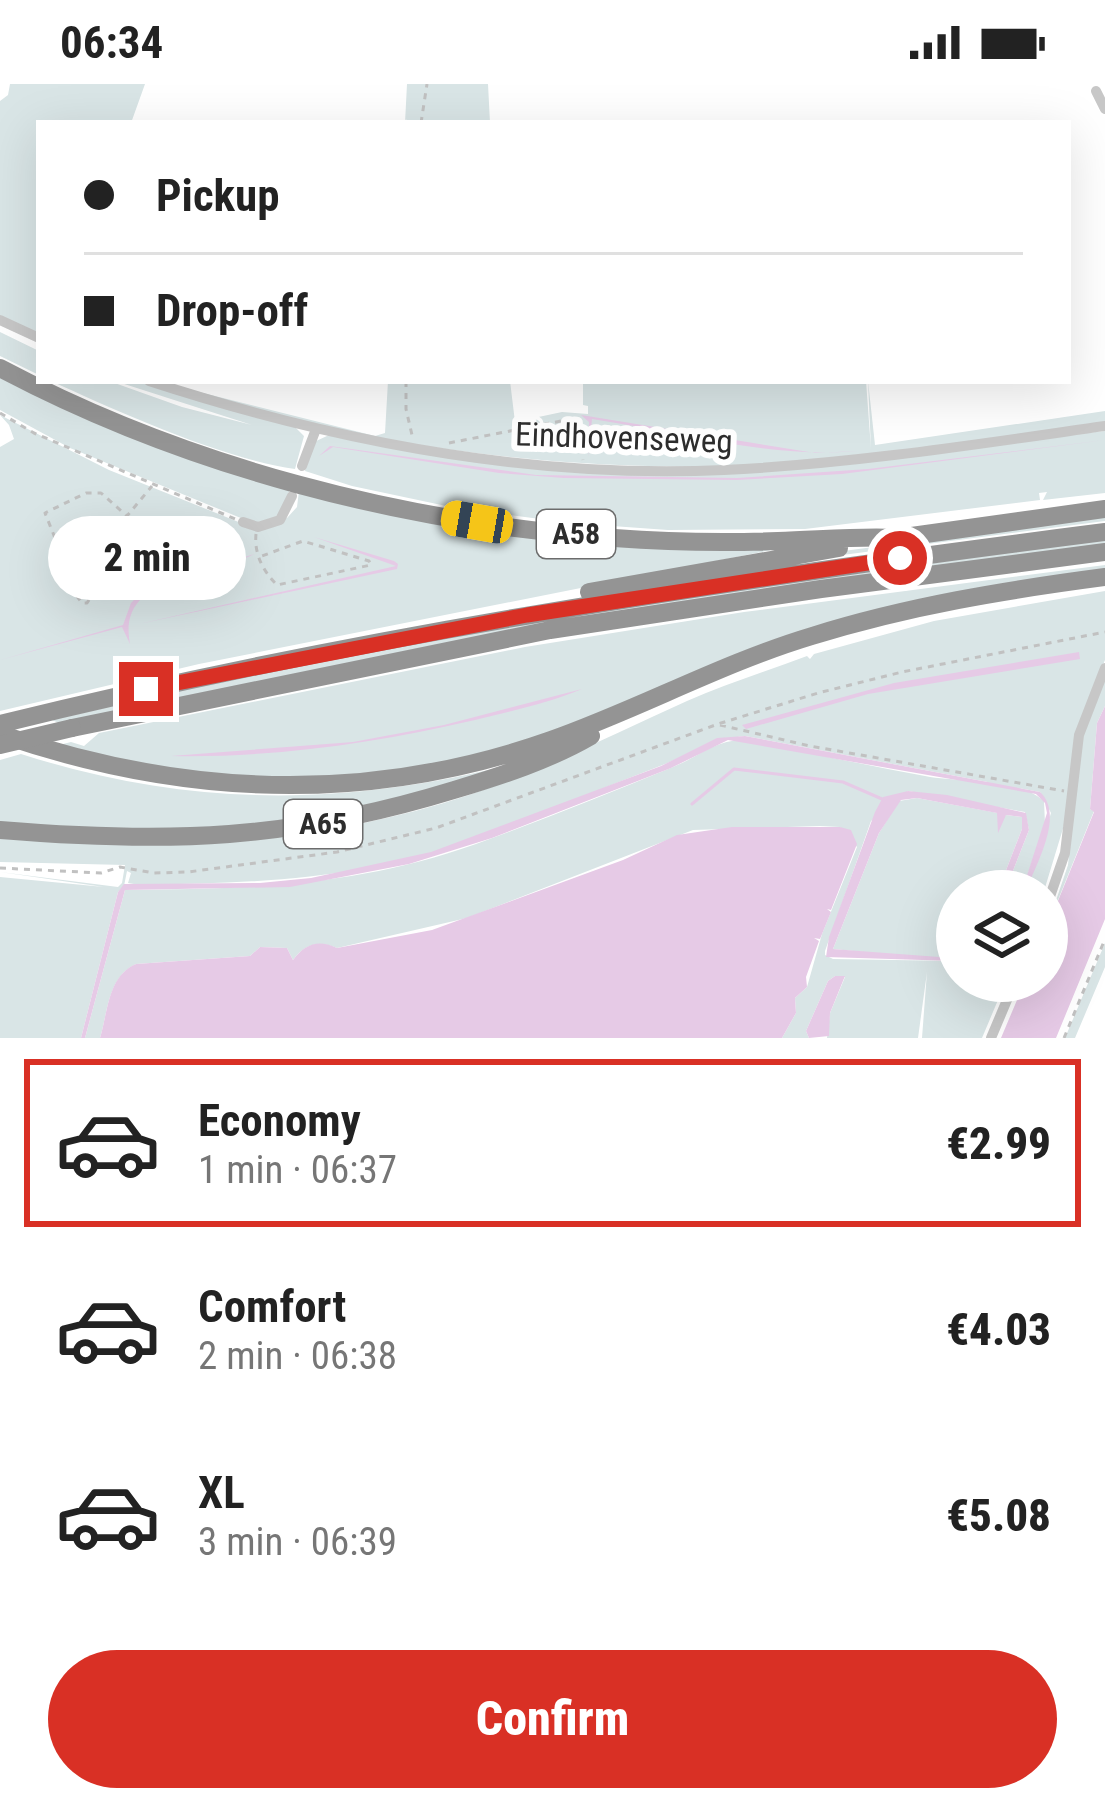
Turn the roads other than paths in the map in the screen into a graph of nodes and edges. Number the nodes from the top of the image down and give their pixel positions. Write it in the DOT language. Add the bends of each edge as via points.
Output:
graph roads {
  1 [pos="1096,91"];
  2 [pos="1105,109"];
  3 [pos="0,320"];
  4 [pos="36,337"];
  5 [pos="0,368"];
  6 [pos="159,384"];
  7 [pos="1105,426"];
  8 [pos="316,429"];
  9 [pos="302,466"];
  10 [pos="292,496"];
  11 [pos="1105,509"];
  12 [pos="243,522"];
  13 [pos="1105,532"];
  14 [pos="897,538"];
  15 [pos="1105,552"];
  16 [pos="1105,577"];
  17 [pos="527,615"];
  18 [pos="1105,668"];
  19 [pos="623,712"];
  20 [pos="0,724"];
  21 [pos="0,734"];
  22 [pos="0,745"];
  23 [pos="0,830"];
  24 [pos="1059,870"];
  25 [pos="1006,1002"];
  26 [pos="991,1038"];
  1 -- 2 [label="street"];
  3 -- 4 [label="street"];
  5 -- 14 [label="highway, A58" via="236,465 423,512 614,538"];
  6 -- 8 [label="street, Eindhovenseweg"];
  7 -- 8 [label="street, Eindhovenseweg" via="722,470 438,452"];
  8 -- 9 [label="street"];
  10 -- 12 [label="street" via="280,520"];
  11 -- 14 [label="highway, A58"];
  13 -- 17 [label="highway"];
  14 -- 17 [label="highway, A58" via="593,591"];
  15 -- 22 [label="highway, bridge" via="550,630"];
  16 -- 19 [label="highway" via="936,603 812,636"];
  17 -- 20 [label="highway"];
  18 -- 24 [label="street" via="1079,735"];
  19 -- 21 [label="highway" via="452,769 277,787 118,770"];
  19 -- 23 [label="highway, A65" via="552,755 345,820 188,839"];
  25 -- 26 [label="street"];
}
